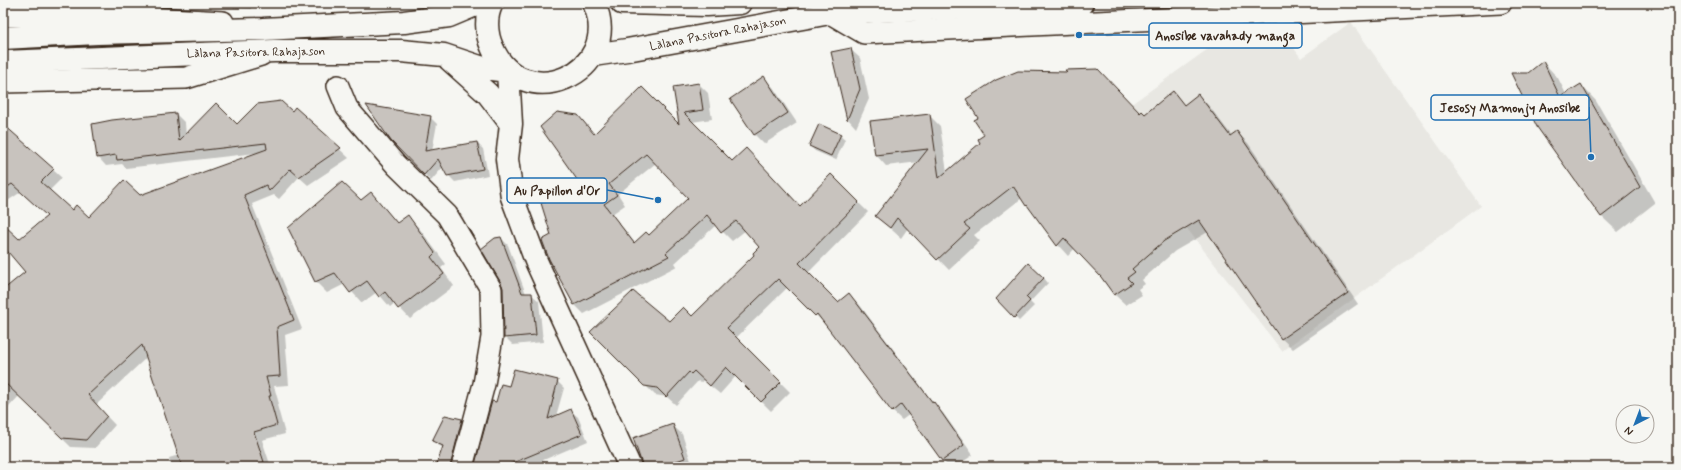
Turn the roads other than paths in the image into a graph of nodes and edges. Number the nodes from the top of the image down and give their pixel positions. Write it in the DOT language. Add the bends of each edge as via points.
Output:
graph roads {
  1 [pos="480,3"];
  2 [pos="492,3"];
  3 [pos="594,3"];
  4 [pos="622,3"];
  5 [pos="740,3"];
  6 [pos="1082,3"];
  7 [pos="1501,3"];
  8 [pos="702,4"];
  9 [pos="830,13"];
  10 [pos="3,16"];
  11 [pos="263,29"];
  12 [pos="3,38"];
  13 [pos="274,51"];
  14 [pos="444,55"];
  15 [pos="593,55"];
  16 [pos="3,62"];
  17 [pos="508,71"];
  18 [pos="3,82"];
  19 [pos="338,86"];
  20 [pos="511,124"];
  21 [pos="462,467"];
  22 [pos="630,467"];
  1 -- 11 [label="main road, Làlana Pasitora Rahajason" via="449,16 404,22"];
  2 -- 17 [label="main road" via="487,21 488,40"];
  3 -- 15 [label="main road" via="599,15 600,35"];
  4 -- 8 [label="main road"];
  5 -- 8 [label="main road"];
  6 -- 9 [label="main road, Làlana Pasitora Rahajason"];
  7 -- 9 [label="street" via="864,33"];
  9 -- 15 [label="main road, Làlana Pasitora Rahajason"];
  10 -- 11 [label="street" via="100,15 216,20"];
  11 -- 12 [label="main road, Làlana Pasitora Rahajason"];
  13 -- 14 [label="main road, Làlana Pasitora Rahajason" via="401,51"];
  13 -- 16 [label="main road, Làlana Pasitora Rahajason"];
  13 -- 18 [label="street" via="186,78"];
  14 -- 17 [label="main road, Làlana Pasitora Rahajason" via="483,68"];
  14 -- 20 [label="main road" via="488,94"];
  15 -- 17 [label="main road" via="580,70 564,80 544,84 525,80"];
  17 -- 20 [label="main road"];
  19 -- 21 [label="street" via="347,108 396,165 447,215 492,289 492,337 484,384"];
  20 -- 22 [label="main road" via="507,159 512,197 536,261"];
}
